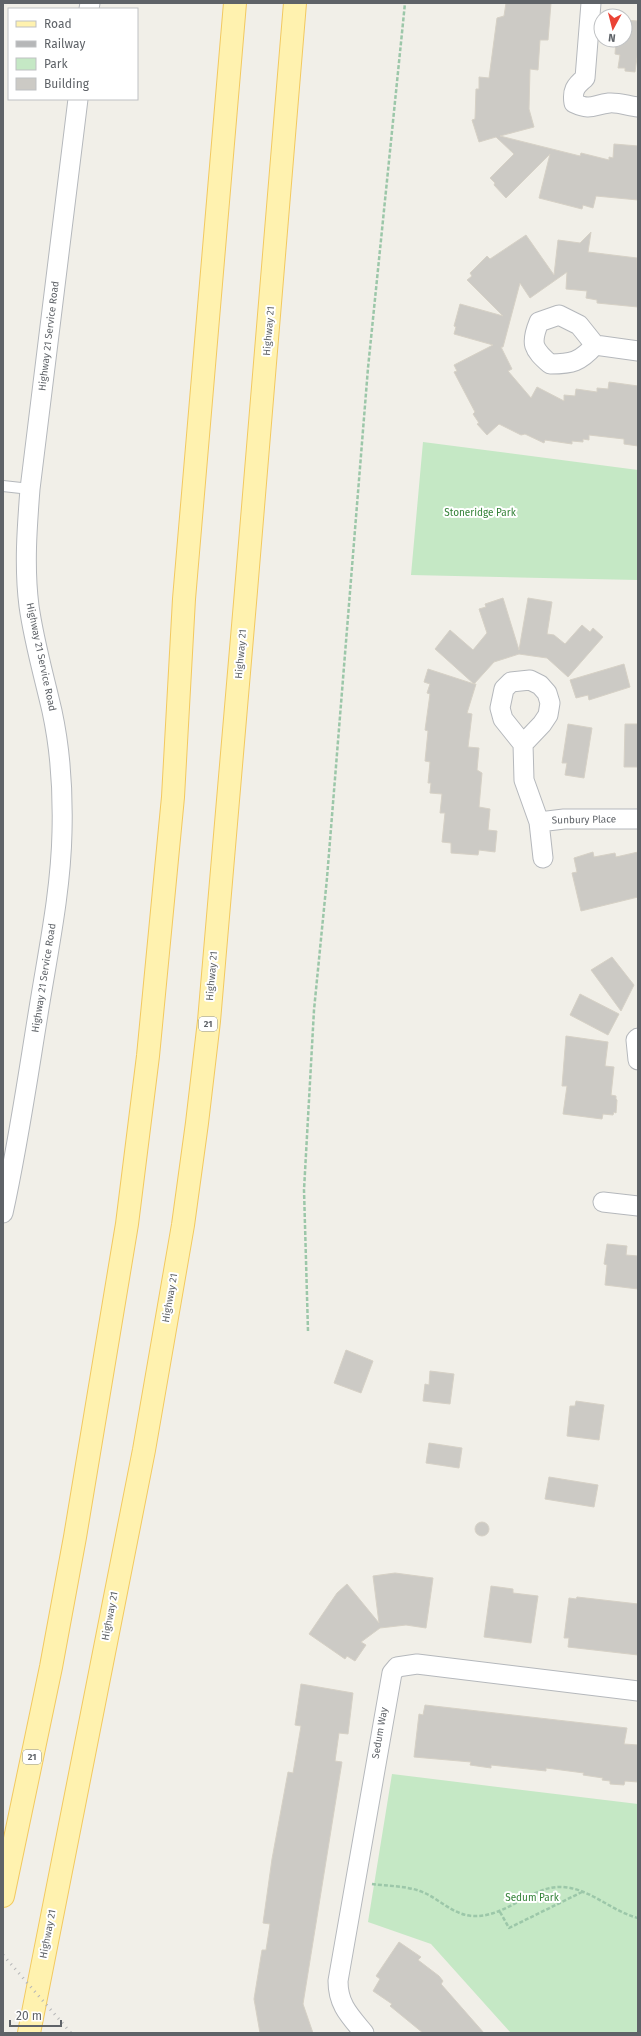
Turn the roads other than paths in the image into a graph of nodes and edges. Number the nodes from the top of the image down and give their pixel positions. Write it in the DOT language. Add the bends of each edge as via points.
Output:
graph roads {
  1 [pos="235,3"];
  2 [pos="295,3"];
  3 [pos="591,3"];
  4 [pos="78,100"];
  5 [pos="638,107"];
  6 [pos="595,346"];
  7 [pos="638,351"];
  8 [pos="3,486"];
  9 [pos="30,489"];
  10 [pos="523,744"];
  11 [pos="638,819"];
  12 [pos="539,822"];
  13 [pos="542,858"];
  14 [pos="638,1038"];
  15 [pos="638,1060"];
  16 [pos="603,1202"];
  17 [pos="638,1206"];
  18 [pos="3,1213"];
  19 [pos="638,1691"];
  20 [pos="3,1896"];
  21 [pos="29,2033"];
  22 [pos="364,2033"];
  1 -- 20 [label="main road, 21" via="184,599 173,797 147,1064 127,1224 76,1537"];
  2 -- 21 [label="main road, Highway 21 / 21" via="248,575 197,1123 183,1225 144,1450"];
  3 -- 5 [label="street" via="585,78 577,84 573,92 574,103 585,108 595,108 609,103"];
  4 -- 9 [label="street, Highway 21 Service Road"];
  6 -- 7 [label="street"];
  8 -- 9 [label="lane"];
  9 -- 18 [label="street, Highway 21 Service Road" via="26,562 28,591 58,754 62,831 55,907 14,1165"];
  10 -- 12 [label="street, Sunbury Place" via="524,780"];
  11 -- 12 [label="street, Sunbury Place" via="564,819"];
  12 -- 13 [label="street"];
  14 -- 15 [label="street"];
  16 -- 17 [label="street"];
  19 -- 22 [label="street, Sedum Way" via="418,1664 397,1667 392,1673 338,1981 338,1994 344,2008"];
}
